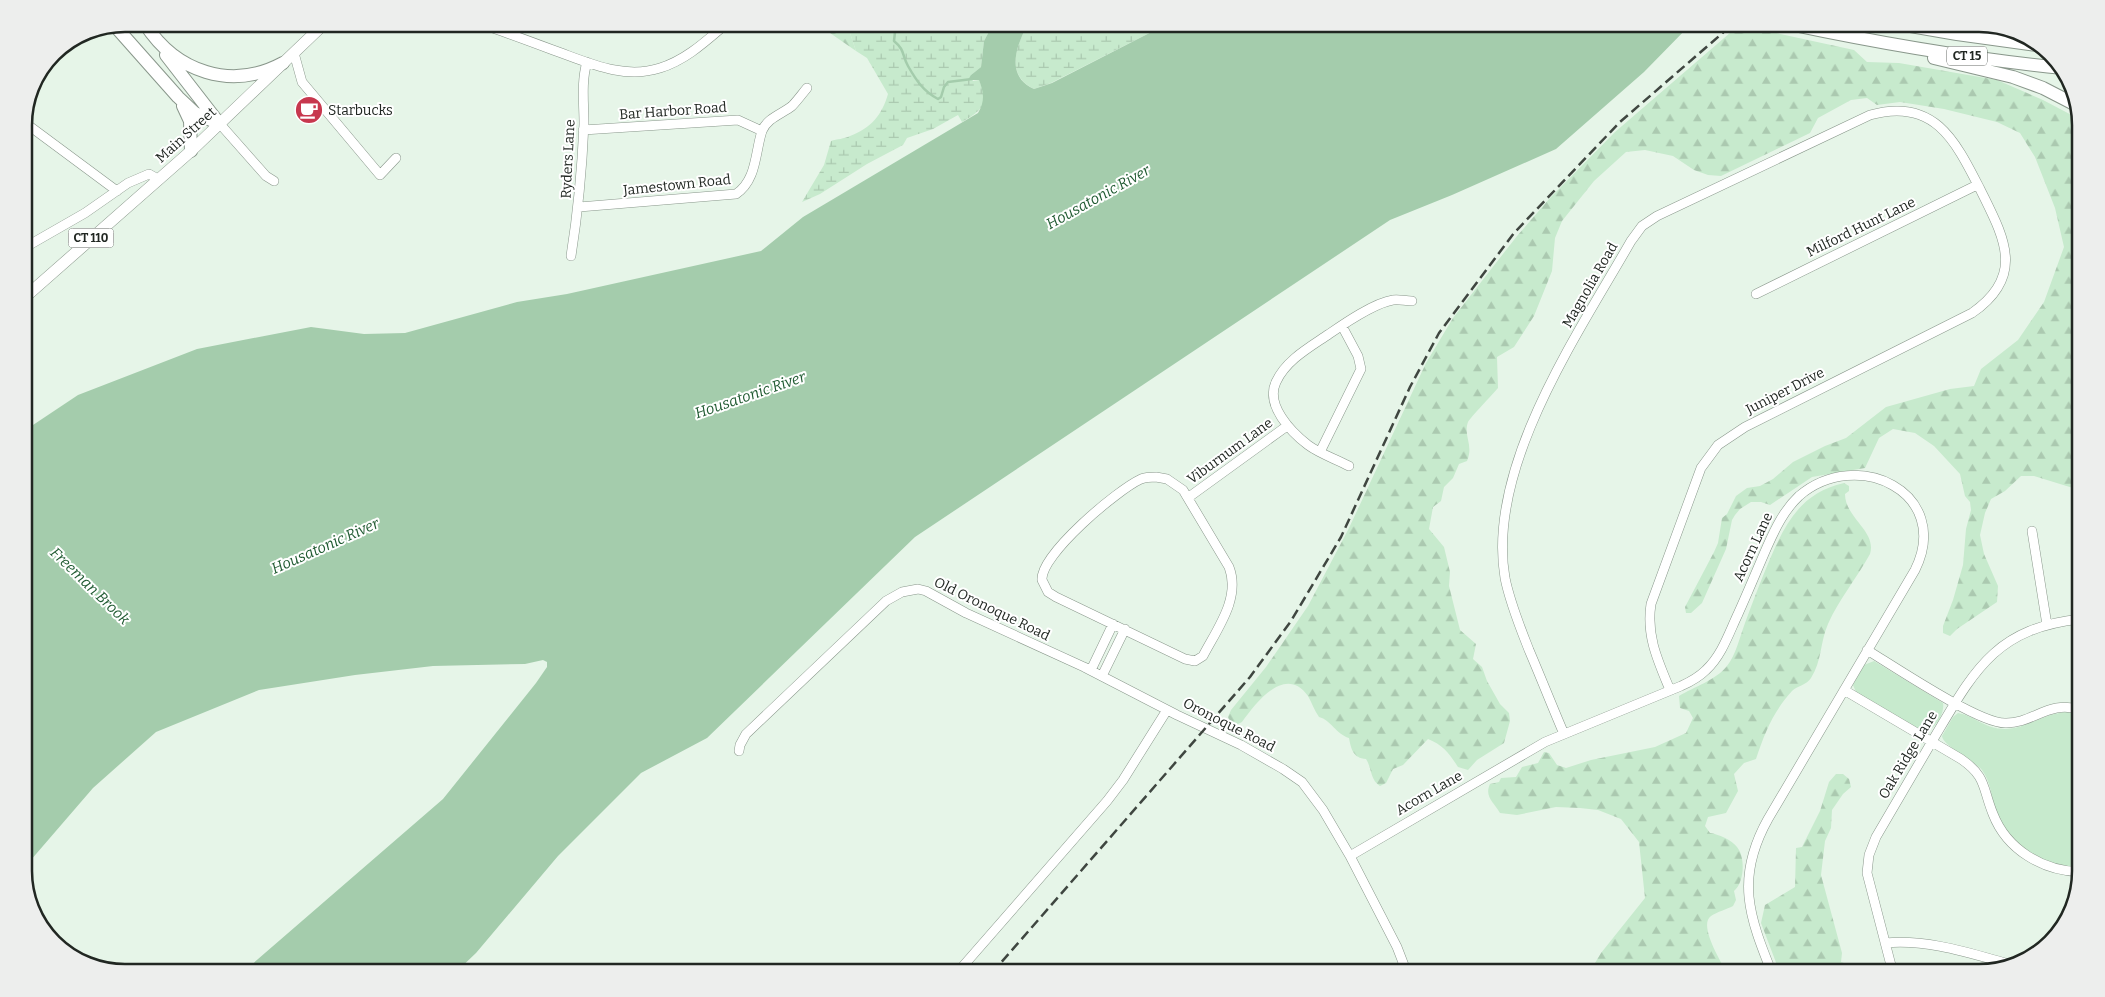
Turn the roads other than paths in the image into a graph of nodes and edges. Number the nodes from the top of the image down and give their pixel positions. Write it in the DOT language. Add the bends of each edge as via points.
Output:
graph roads {
  1 [pos="121,32"];
  2 [pos="150,32"];
  3 [pos="316,32"];
  4 [pos="503,32"];
  5 [pos="717,32"];
  6 [pos="1827,32"];
  7 [pos="1945,32"];
  8 [pos="155,40"];
  9 [pos="1871,41"];
  10 [pos="2021,43"];
  11 [pos="294,53"];
  12 [pos="587,62"];
  13 [pos="283,63"];
  14 [pos="2051,67"];
  15 [pos="807,88"];
  16 [pos="178,97"];
  17 [pos="2069,102"];
  18 [pos="220,124"];
  19 [pos="33,129"];
  20 [pos="583,130"];
  21 [pos="762,132"];
  22 [pos="190,151"];
  23 [pos="396,158"];
  24 [pos="158,179"];
  25 [pos="274,181"];
  26 [pos="1978,185"];
  27 [pos="117,191"];
  28 [pos="579,207"];
  29 [pos="33,243"];
  30 [pos="571,256"];
  31 [pos="33,290"];
  32 [pos="1756,294"];
  33 [pos="1412,301"];
  34 [pos="1342,326"];
  35 [pos="1287,426"];
  36 [pos="1320,452"];
  37 [pos="1349,466"];
  38 [pos="1189,497"];
  39 [pos="2032,531"];
  40 [pos="2072,621"];
  41 [pos="1113,624"];
  42 [pos="2047,625"];
  43 [pos="1125,629"];
  44 [pos="1867,650"];
  45 [pos="1091,670"];
  46 [pos="1102,676"];
  47 [pos="1670,690"];
  48 [pos="1844,690"];
  49 [pos="1955,702"];
  50 [pos="2072,709"];
  51 [pos="1167,710"];
  52 [pos="1564,734"];
  53 [pos="1932,742"];
  54 [pos="739,751"];
  55 [pos="1350,856"];
  56 [pos="2072,872"];
  57 [pos="1886,943"];
  58 [pos="2001,962"];
  59 [pos="965,964"];
  60 [pos="1403,964"];
  61 [pos="1768,964"];
  62 [pos="1891,964"];
  1 -- 16 [label="highway"];
  2 -- 8 [label="highway"];
  3 -- 11 [label="main road, Main Street / CT 110"];
  4 -- 12 [label="street"];
  5 -- 12 [label="street" via="700,47 660,68 645,72 625,72"];
  6 -- 9 [label="highway, CT 15"];
  7 -- 10 [label="highway, CT 15"];
  8 -- 13 [label="highway" via="175,58 215,75 234,78 270,70"];
  8 -- 18 [label="highway"];
  9 -- 14 [label="highway, CT 15"];
  9 -- 17 [label="highway" via="2012,77"];
  11 -- 13 [label="main road, Main Street / CT 110"];
  11 -- 23 [label="street" via="302,82 380,175"];
  12 -- 20 [label="street, Ryders Lane"];
  13 -- 18 [label="main road, Main Street / CT 110"];
  15 -- 21 [label="street" via="792,106 770,120"];
  16 -- 18 [label="highway" via="195,113"];
  16 -- 22 [label="highway" via="190,121"];
  18 -- 22 [label="main road, Main Street / CT 110"];
  18 -- 25 [label="street"];
  19 -- 27 [label="street"];
  20 -- 21 [label="street, Bar Harbor Road" via="738,120"];
  20 -- 28 [label="street, Ryders Lane"];
  21 -- 28 [label="street, Jamestown Road" via="755,166 736,194"];
  22 -- 24 [label="main road, Main Street / CT 110"];
  24 -- 27 [label="street, Main Street" via="149,174 138,177"];
  24 -- 31 [label="main road, CT 110"];
  26 -- 32 [label="street, Milford Hunt Lane"];
  26 -- 47 [label="street, Juniper Drive" via="2001,233 2006,254 2003,275 1989,300 1972,313 1734,432 1718,445 1701,468 1654,592 1649,615 1654,649"];
  26 -- 52 [label="street, Magnolia Road" via="1956,144 1943,129 1918,115 1889,111 1870,115 1657,216 1636,233 1541,403 1517,466 1505,518 1503,563 1508,592"];
  27 -- 29 [label="street, Main Street"];
  28 -- 30 [label="street, Ryders Lane"];
  33 -- 34 [label="street" via="1387,302"];
  34 -- 35 [label="street" via="1286,366 1275,383 1274,400"];
  34 -- 36 [label="street" via="1361,368"];
  35 -- 36 [label="street"];
  35 -- 38 [label="street, Viburnum Lane"];
  36 -- 37 [label="street"];
  38 -- 41 [label="street" via="1167,479 1141,479 1093,513 1045,565 1042,580 1048,592"];
  38 -- 43 [label="street" via="1229,567 1233,590 1230,603 1203,656 1195,661"];
  39 -- 42 [label="street"];
  40 -- 42 [label="street, Oak Ridge Lane"];
  41 -- 43 [label="street"];
  41 -- 45 [label="street"];
  42 -- 49 [label="street, Oak Ridge Lane" via="2016,638 1991,656 1976,671"];
  43 -- 46 [label="street"];
  44 -- 47 [label="street, Acorn Lane" via="1919,561 1923,534 1915,507 1900,489 1880,478 1846,475 1816,486 1793,503 1774,531 1720,652 1700,676"];
  44 -- 48 [label="street, Acorn Lane"];
  44 -- 49 [label="street"];
  45 -- 46 [label="street, Old Oronoque Road"];
  45 -- 54 [label="street, Old Oronoque Road" via="982,621 926,591 902,592 875,610 757,723 742,740"];
  46 -- 51 [label="street, Old Oronoque Road"];
  47 -- 52 [label="street, Acorn Lane"];
  48 -- 53 [label="street"];
  48 -- 61 [label="street, Acorn Lane" via="1768,819 1753,855 1749,881 1750,912"];
  49 -- 50 [label="street" via="1996,723 2014,723 2058,707"];
  49 -- 53 [label="street, Oak Ridge Lane"];
  51 -- 55 [label="street, Oronoque Road" via="1248,749 1302,782"];
  51 -- 59 [label="street, Oronoque Road" via="1108,801"];
  52 -- 55 [label="street, Acorn Lane" via="1536,747"];
  53 -- 56 [label="street" via="1961,759 1981,777 1997,824 2016,848 2048,867"];
  53 -- 57 [label="street, Oak Ridge Lane" via="1876,837 1869,855 1867,873"];
  55 -- 60 [label="street, Oronoque Road"];
  57 -- 58 [label="street" via="1927,944"];
  57 -- 62 [label="street, Oak Ridge Lane"];
}
